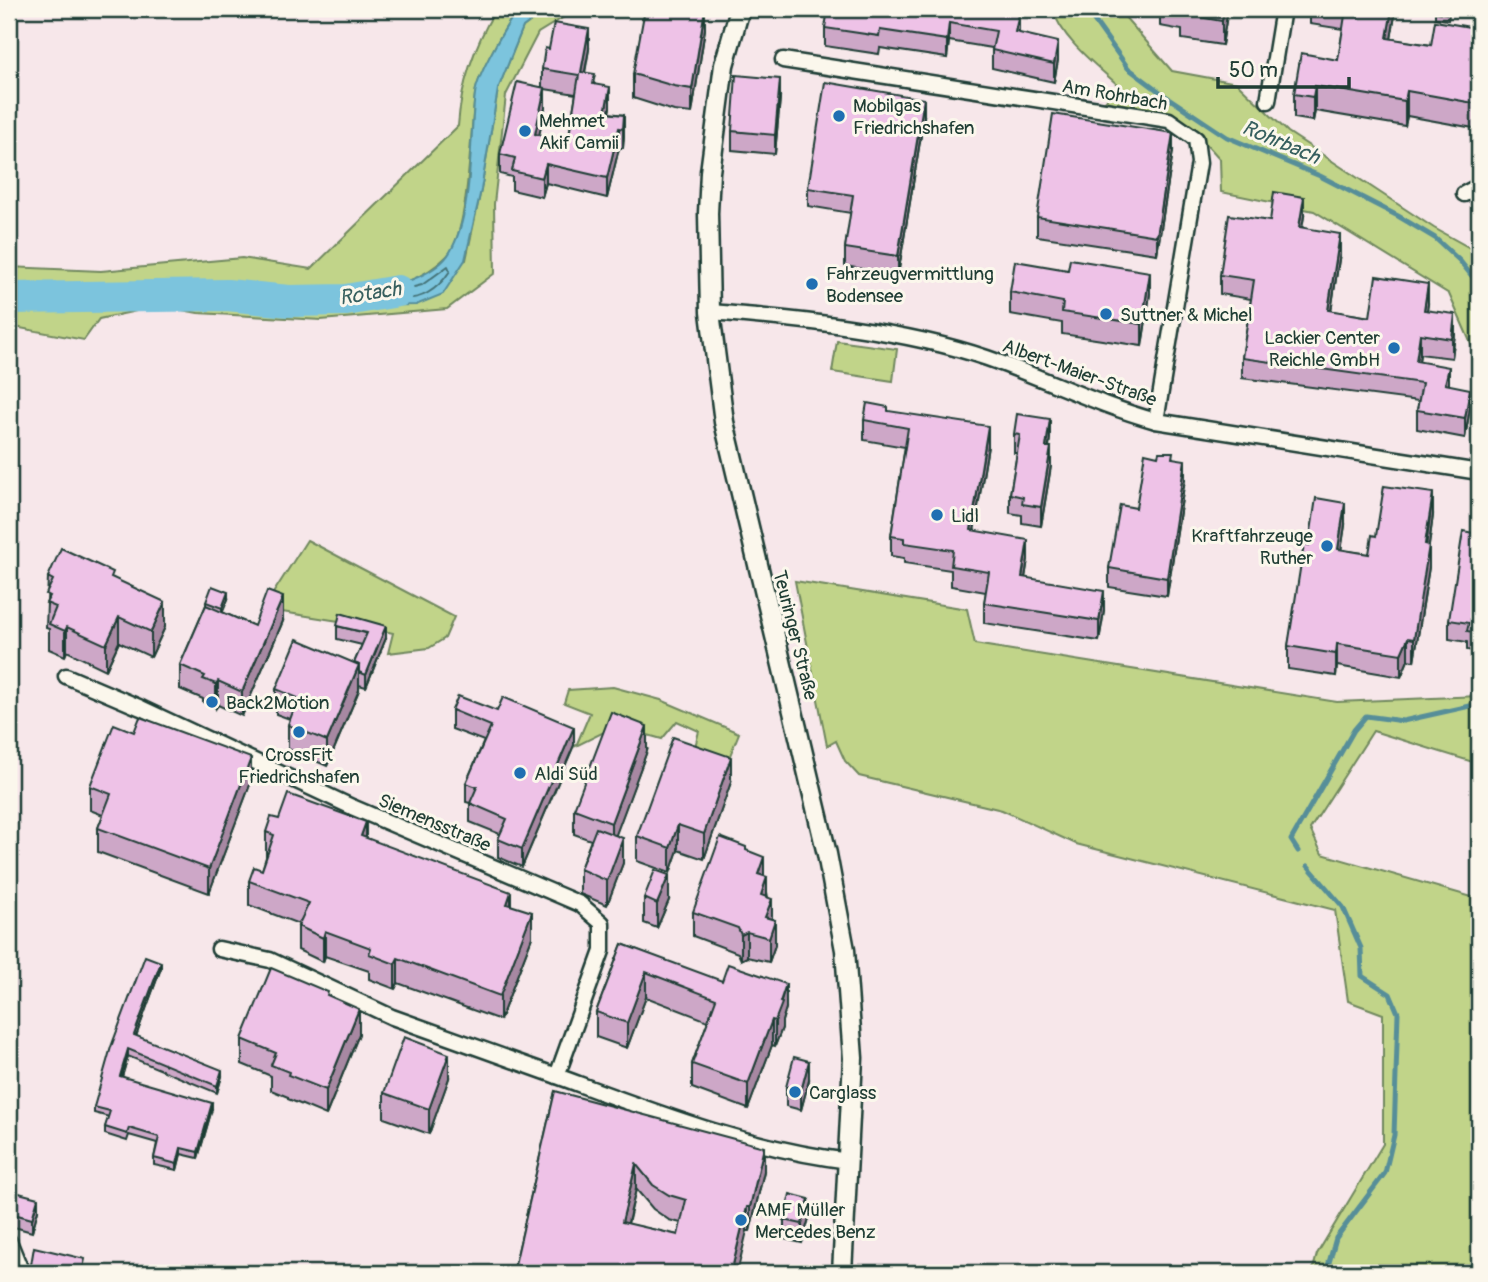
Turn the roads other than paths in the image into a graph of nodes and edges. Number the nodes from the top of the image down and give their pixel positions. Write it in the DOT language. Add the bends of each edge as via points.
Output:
graph roads {
  1 [pos="740,9"];
  2 [pos="1283,9"];
  3 [pos="783,60"];
  4 [pos="1268,101"];
  5 [pos="1479,186"];
  6 [pos="1465,194"];
  7 [pos="710,312"];
  8 [pos="1157,421"];
  9 [pos="1479,472"];
  10 [pos="66,676"];
  11 [pos="219,949"];
  12 [pos="557,1076"];
  13 [pos="849,1161"];
  14 [pos="9,1241"];
  15 [pos="22,1273"];
  16 [pos="842,1273"];
  1 -- 7 [label="street, Teuringer Straße" via="724,65 710,172"];
  2 -- 4 [label="street"];
  3 -- 8 [label="street, Am Rohrbach" via="1169,120 1196,139 1199,163"];
  5 -- 6 [label="street"];
  7 -- 8 [label="street, Albert-Maier-Straße" via="914,339 986,358 1115,410"];
  7 -- 13 [label="street, Teuringer Straße" via="724,422 827,854 845,950 853,1058"];
  8 -- 9 [label="street, Albert-Maier-Straße"];
  10 -- 12 [label="street, Siemensstraße" via="580,905 601,923 602,951"];
  11 -- 12 [label="street" via="270,960 392,1017"];
  12 -- 13 [label="street" via="701,1128"];
  13 -- 16 [label="street, Teuringer Straße"];
  14 -- 15 [label="street"];
}
